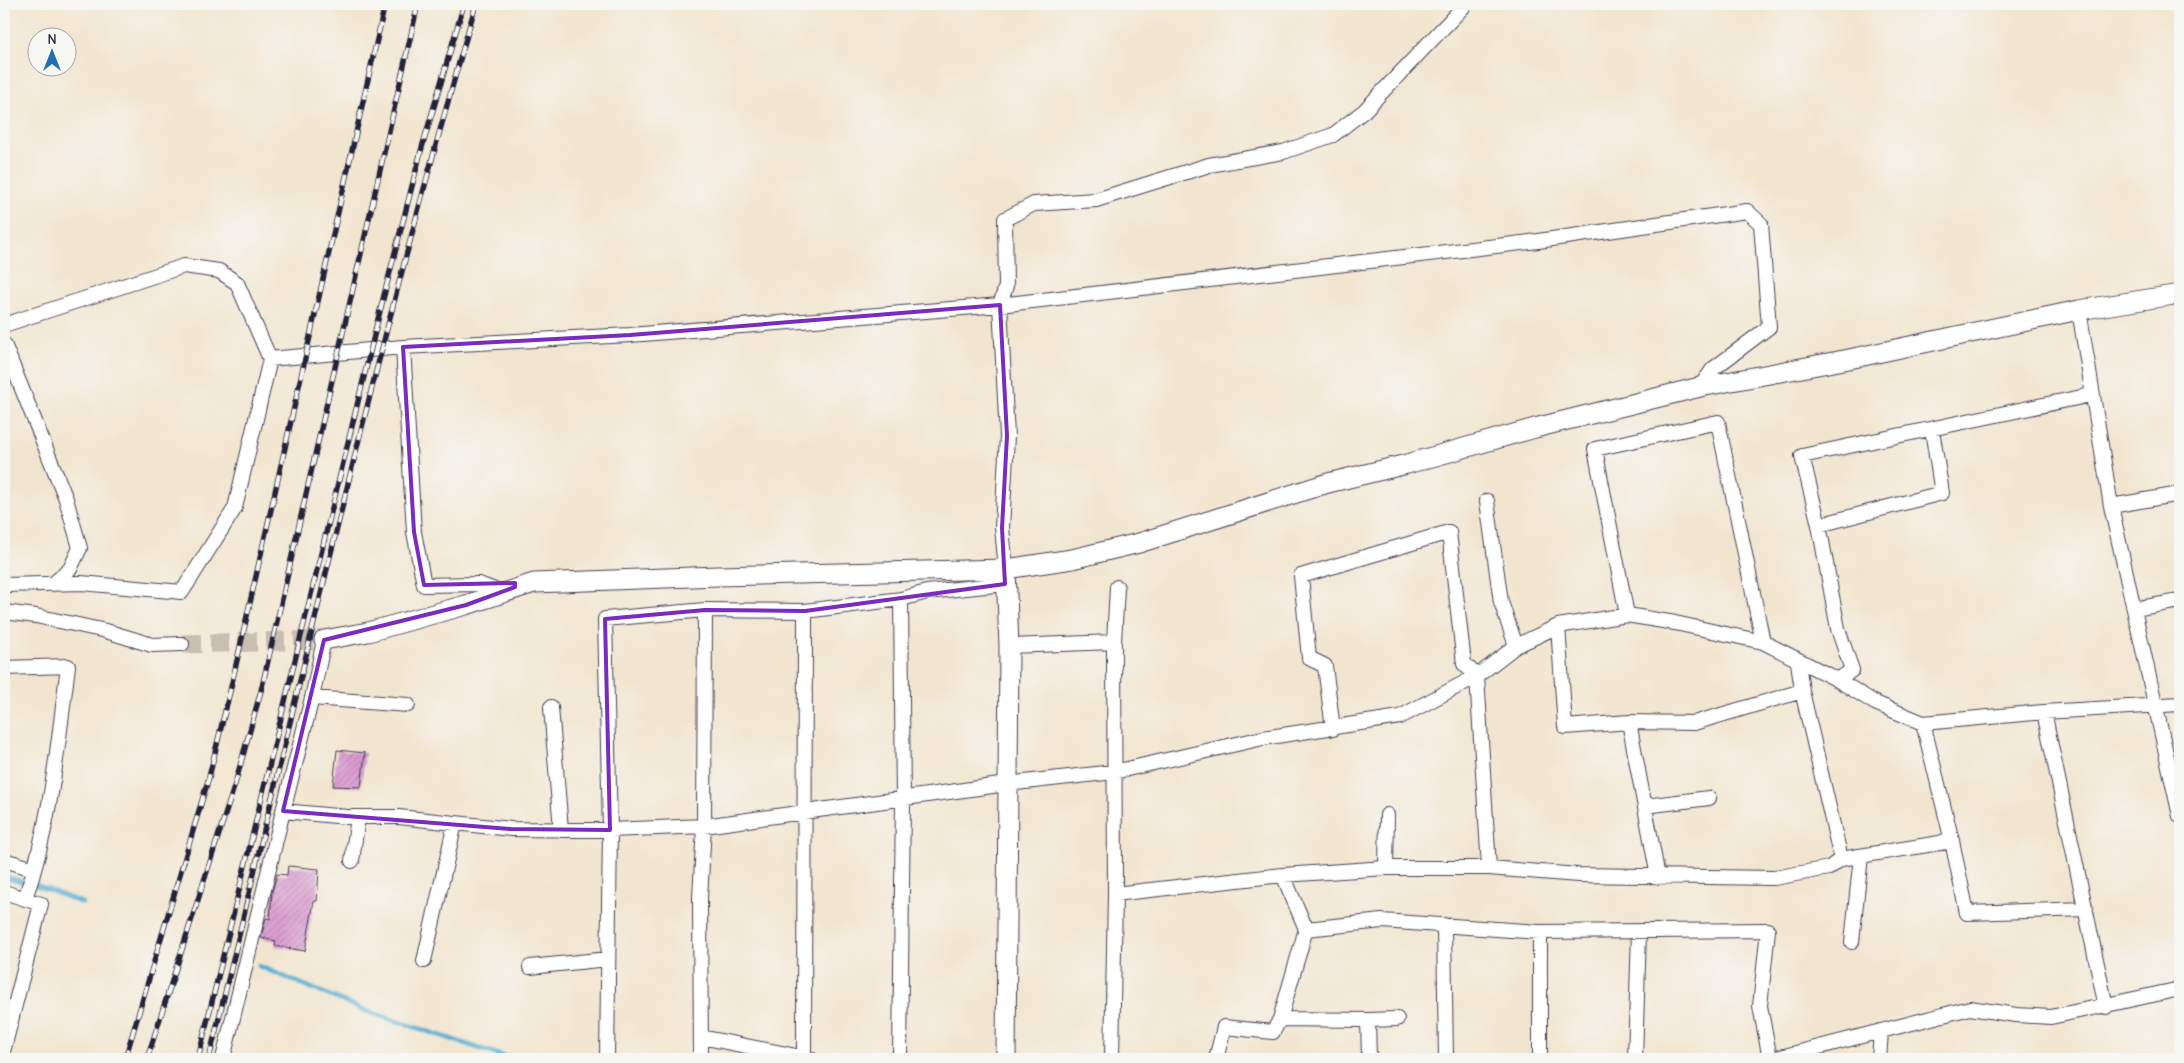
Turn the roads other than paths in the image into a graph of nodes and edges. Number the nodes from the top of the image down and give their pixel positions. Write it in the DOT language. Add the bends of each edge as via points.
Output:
graph roads {
  1 [pos="1466,4"];
  2 [pos="2180,294"];
  3 [pos="1000,305"];
  4 [pos="2078,310"];
  5 [pos="4,325"];
  6 [pos="4,344"];
  7 [pos="403,347"];
  8 [pos="270,359"];
  9 [pos="1700,386"];
  10 [pos="2091,395"];
  11 [pos="1932,430"];
  12 [pos="2180,494"];
  13 [pos="1487,501"];
  14 [pos="2111,506"];
  15 [pos="1819,525"];
  16 [pos="1005,577"];
  17 [pos="53,584"];
  18 [pos="4,585"];
  19 [pos="1117,587"];
  20 [pos="500,592"];
  21 [pos="901,599"];
  22 [pos="2180,601"];
  23 [pos="2134,609"];
  24 [pos="705,610"];
  25 [pos="805,611"];
  26 [pos="4,612"];
  27 [pos="1627,615"];
  28 [pos="1558,626"];
  29 [pos="324,640"];
  30 [pos="1114,642"];
  31 [pos="1763,642"];
  32 [pos="182,644"];
  33 [pos="1009,646"];
  34 [pos="1516,646"];
  35 [pos="1798,662"];
  36 [pos="4,668"];
  37 [pos="1478,676"];
  38 [pos="1838,680"];
  39 [pos="1802,691"];
  40 [pos="312,698"];
  41 [pos="2180,704"];
  42 [pos="408,705"];
  43 [pos="551,707"];
  44 [pos="2157,707"];
  45 [pos="2044,712"];
  46 [pos="1630,722"];
  47 [pos="1923,723"];
  48 [pos="1333,728"];
  49 [pos="1114,772"];
  50 [pos="1007,784"];
  51 [pos="1709,798"];
  52 [pos="903,800"];
  53 [pos="1645,806"];
  54 [pos="283,811"];
  55 [pos="805,814"];
  56 [pos="1387,815"];
  57 [pos="2180,816"];
  58 [pos="358,817"];
  59 [pos="455,823"];
  60 [pos="704,826"];
  61 [pos="561,830"];
  62 [pos="610,830"];
  63 [pos="1952,841"];
  64 [pos="1861,856"];
  65 [pos="1841,859"];
  66 [pos="4,860"];
  67 [pos="352,861"];
  68 [pos="1386,868"];
  69 [pos="1489,868"];
  70 [pos="33,872"];
  71 [pos="1283,875"];
  72 [pos="1658,877"];
  73 [pos="4,892"];
  74 [pos="1115,894"];
  75 [pos="26,895"];
  76 [pos="2086,909"];
  77 [pos="1444,925"];
  78 [pos="1306,929"];
  79 [pos="1540,932"];
  80 [pos="1639,932"];
  81 [pos="1852,942"];
  82 [pos="608,959"];
  83 [pos="424,961"];
  84 [pos="530,967"];
  85 [pos="2180,989"];
  86 [pos="10,1002"];
  87 [pos="2106,1007"];
  88 [pos="1280,1019"];
  89 [pos="1397,1019"];
  90 [pos="1368,1020"];
  91 [pos="1881,1032"];
  92 [pos="701,1038"];
  93 [pos="4,1048"];
  94 [pos="224,1059"];
  95 [pos="606,1059"];
  96 [pos="701,1059"];
  97 [pos="808,1059"];
  98 [pos="900,1059"];
  99 [pos="1006,1059"];
  100 [pos="1112,1059"];
  101 [pos="1216,1059"];
  102 [pos="1369,1059"];
  103 [pos="1446,1059"];
  104 [pos="1540,1059"];
  105 [pos="1635,1059"];
  106 [pos="1772,1059"];
  107 [pos="1879,1059"];
  1 -- 3 [label="street" via="1364,110 1333,135 1283,152 1209,165 1096,200 1034,204 1005,219 1006,286"];
  2 -- 4 [label="street"];
  3 -- 7 [label="street" via="630,335"];
  3 -- 9 [label="street" via="1538,241 1748,211 1761,224 1769,327 1713,369"];
  3 -- 16 [label="street" via="1007,436 1002,528"];
  4 -- 9 [label="street" via="1849,359"];
  4 -- 10 [label="street"];
  5 -- 8 [label="street" via="184,266 200,267 219,271 237,283"];
  6 -- 17 [label="street" via="66,499 80,548 70,569"];
  7 -- 8 [label="street"];
  7 -- 20 [label="street" via="414,532 424,585 479,584"];
  8 -- 17 [label="street" via="234,508 182,592 81,583"];
  9 -- 16 [label="street" via="1328,484 1138,543"];
  10 -- 11 [label="street"];
  10 -- 14 [label="street"];
  11 -- 15 [label="street" via="1942,493"];
  11 -- 15 [label="street" via="1802,456"];
  12 -- 14 [label="street"];
  13 -- 34 [label="street" via="1501,602"];
  14 -- 23 [label="street"];
  15 -- 38 [label="street" via="1838,629 1852,670"];
  16 -- 20 [label="street" via="718,576 534,583"];
  16 -- 21 [label="street"];
  16 -- 33 [label="street"];
  17 -- 18 [label="street"];
  19 -- 30 [label="street"];
  20 -- 29 [label="street" via="466,605 368,632"];
  21 -- 25 [label="street"];
  21 -- 52 [label="street"];
  22 -- 23 [label="street"];
  23 -- 44 [label="street"];
  24 -- 25 [label="street"];
  24 -- 60 [label="street"];
  24 -- 62 [label="street" via="605,619"];
  25 -- 55 [label="street"];
  26 -- 32 [label="street" via="106,631 152,645"];
  27 -- 28 [label="street"];
  27 -- 31 [label="street"];
  27 -- 31 [label="street" via="1595,449 1718,422"];
  28 -- 34 [label="street"];
  28 -- 46 [label="street" via="1565,727"];
  29 -- 40 [label="street"];
  30 -- 33 [label="street"];
  30 -- 49 [label="street"];
  31 -- 35 [label="street"];
  33 -- 50 [label="street"];
  34 -- 37 [label="street"];
  35 -- 38 [label="street"];
  35 -- 39 [label="street"];
  36 -- 70 [label="street" via="68,666 50,801"];
  37 -- 48 [label="street" via="1400,717"];
  37 -- 48 [label="street" via="1464,664 1449,532 1301,576 1309,658 1325,666"];
  37 -- 69 [label="street"];
  38 -- 47 [label="street" via="1875,703"];
  39 -- 46 [label="street" via="1694,723"];
  39 -- 65 [label="street"];
  40 -- 42 [label="street"];
  40 -- 54 [label="street"];
  41 -- 44 [label="street"];
  43 -- 61 [label="street"];
  44 -- 45 [label="street"];
  44 -- 57 [label="street"];
  45 -- 47 [label="street"];
  45 -- 76 [label="street"];
  46 -- 53 [label="street"];
  47 -- 63 [label="street"];
  48 -- 49 [label="street" via="1263,738"];
  49 -- 50 [label="street"];
  49 -- 74 [label="street"];
  50 -- 52 [label="street"];
  50 -- 99 [label="street"];
  51 -- 53 [label="street"];
  52 -- 55 [label="street"];
  52 -- 98 [label="street"];
  53 -- 72 [label="street"];
  54 -- 58 [label="street"];
  54 -- 94 [label="street"];
  55 -- 60 [label="street"];
  55 -- 97 [label="street"];
  56 -- 68 [label="street"];
  58 -- 59 [label="street" via="399,817"];
  58 -- 67 [label="street"];
  59 -- 61 [label="street"];
  59 -- 83 [label="street"];
  60 -- 62 [label="street"];
  60 -- 92 [label="street" via="700,898"];
  61 -- 62 [label="street"];
  62 -- 82 [label="street"];
  63 -- 64 [label="street"];
  63 -- 76 [label="street" via="1967,913"];
  64 -- 65 [label="street"];
  64 -- 81 [label="street"];
  65 -- 72 [label="street" via="1829,868 1774,878"];
  66 -- 70 [label="street"];
  68 -- 69 [label="street"];
  68 -- 71 [label="street"];
  69 -- 72 [label="street"];
  70 -- 75 [label="street"];
  71 -- 74 [label="street"];
  71 -- 78 [label="street"];
  73 -- 75 [label="street"];
  74 -- 100 [label="street"];
  75 -- 86 [label="street" via="41,904"];
  76 -- 87 [label="street"];
  77 -- 78 [label="street" via="1382,921"];
  77 -- 79 [label="street"];
  77 -- 103 [label="street"];
  78 -- 88 [label="street"];
  79 -- 80 [label="street"];
  79 -- 104 [label="street"];
  80 -- 105 [label="street"];
  80 -- 106 [label="street" via="1768,930 1760,1006"];
  82 -- 84 [label="street"];
  82 -- 95 [label="street"];
  85 -- 87 [label="street"];
  86 -- 93 [label="street"];
  87 -- 91 [label="street" via="2051,1017 1970,1008"];
  88 -- 90 [label="street"];
  88 -- 101 [label="street" via="1273,1032 1224,1027"];
  89 -- 90 [label="street"];
  90 -- 102 [label="street"];
  91 -- 106 [label="street"];
  91 -- 107 [label="street"];
  92 -- 96 [label="street"];
  92 -- 97 [label="street"];
}
